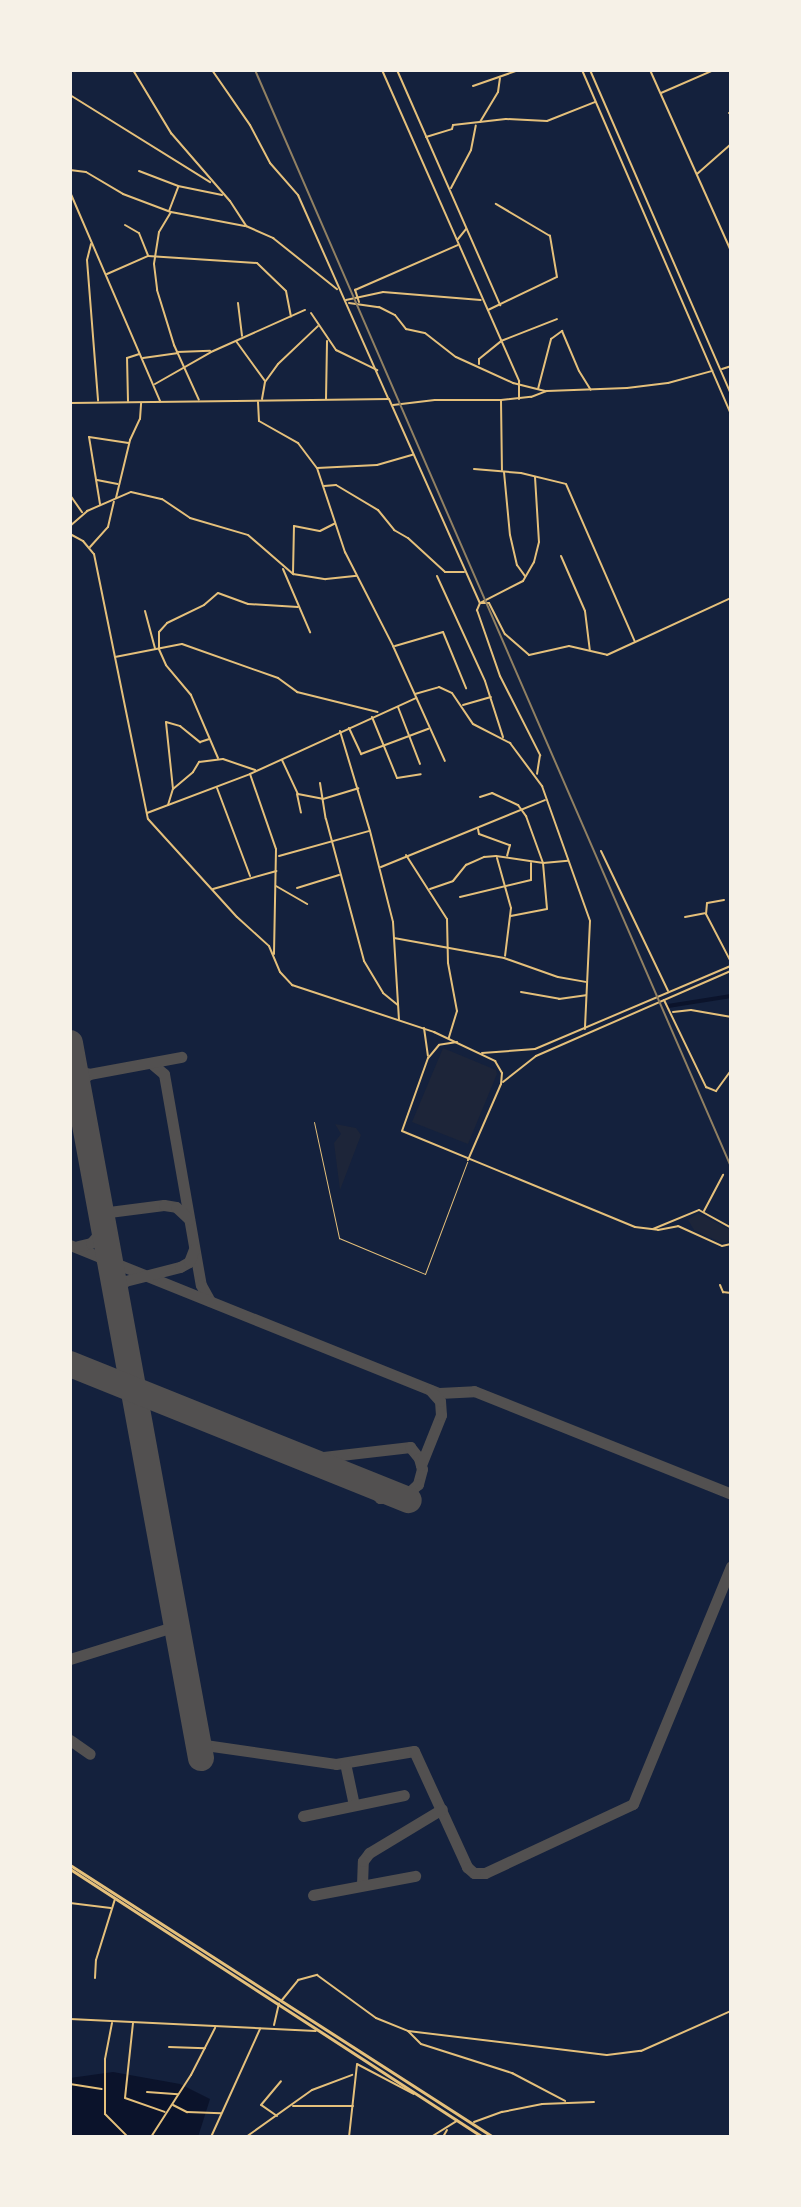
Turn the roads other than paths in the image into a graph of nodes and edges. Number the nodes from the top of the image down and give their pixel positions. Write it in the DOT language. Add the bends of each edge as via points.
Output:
graph roads {
  1 [pos="212,70"];
  2 [pos="382,70"];
  3 [pos="397,70"];
  4 [pos="519,70"];
  5 [pos="582,70"];
  6 [pos="590,70"];
  7 [pos="650,70"];
  8 [pos="714,70"];
  9 [pos="132,71"];
  10 [pos="500,78"];
  11 [pos="473,86"];
  12 [pos="661,93"];
  13 [pos="70,95"];
  14 [pos="596,101"];
  15 [pos="478,123"];
  16 [pos="426,137"];
  17 [pos="731,144"];
  18 [pos="70,170"];
  19 [pos="139,171"];
  20 [pos="696,175"];
  21 [pos="637,178"];
  22 [pos="630,181"];
  23 [pos="212,182"];
  24 [pos="178,186"];
  25 [pos="450,190"];
  26 [pos="70,192"];
  27 [pos="223,195"];
  28 [pos="496,204"];
  29 [pos="170,211"];
  30 [pos="125,225"];
  31 [pos="246,226"];
  32 [pos="466,229"];
  33 [pos="457,239"];
  34 [pos="92,243"];
  35 [pos="459,245"];
  36 [pos="731,251"];
  37 [pos="148,256"];
  38 [pos="155,256"];
  39 [pos="106,274"];
  40 [pos="338,290"];
  41 [pos="357,298"];
  42 [pos="482,300"];
  43 [pos="346,302"];
  44 [pos="238,303"];
  45 [pos="360,304"];
  46 [pos="500,305"];
  47 [pos="305,310"];
  48 [pos="487,310"];
  49 [pos="311,313"];
  50 [pos="291,317"];
  51 [pos="557,319"];
  52 [pos="318,326"];
  53 [pos="243,338"];
  54 [pos="236,340"];
  55 [pos="327,340"];
  56 [pos="501,341"];
  57 [pos="709,345"];
  58 [pos="702,348"];
  59 [pos="211,352"];
  60 [pos="178,353"];
  61 [pos="141,356"];
  62 [pos="70,363"];
  63 [pos="731,366"];
  64 [pos="479,367"];
  65 [pos="185,368"];
  66 [pos="377,370"];
  67 [pos="721,370"];
  68 [pos="712,371"];
  69 [pos="70,375"];
  70 [pos="265,382"];
  71 [pos="154,385"];
  72 [pos="519,385"];
  73 [pos="538,389"];
  74 [pos="547,391"];
  75 [pos="592,391"];
  76 [pos="731,394"];
  77 [pos="389,399"];
  78 [pos="519,399"];
  79 [pos="326,400"];
  80 [pos="501,400"];
  81 [pos="199,401"];
  82 [pos="260,401"];
  83 [pos="70,403"];
  84 [pos="98,403"];
  85 [pos="128,403"];
  86 [pos="141,403"];
  87 [pos="160,403"];
  88 [pos="391,405"];
  89 [pos="731,414"];
  90 [pos="129,443"];
  91 [pos="414,455"];
  92 [pos="317,468"];
  93 [pos="474,469"];
  94 [pos="503,472"];
  95 [pos="535,477"];
  96 [pos="96,480"];
  97 [pos="118,484"];
  98 [pos="323,486"];
  99 [pos="70,495"];
  100 [pos="115,500"];
  101 [pos="100,505"];
  102 [pos="83,513"];
  103 [pos="335,523"];
  104 [pos="70,526"];
  105 [pos="70,534"];
  106 [pos="90,547"];
  107 [pos="561,556"];
  108 [pos="283,568"];
  109 [pos="465,571"];
  110 [pos="293,574"];
  111 [pos="357,576"];
  112 [pos="437,576"];
  113 [pos="526,577"];
  114 [pos="731,598"];
  115 [pos="480,603"];
  116 [pos="298,607"];
  117 [pos="145,611"];
  118 [pos="310,632"];
  119 [pos="636,643"];
  120 [pos="393,646"];
  121 [pos="157,650"];
  122 [pos="590,651"];
  123 [pos="115,657"];
  124 [pos="466,688"];
  125 [pos="416,696"];
  126 [pos="492,697"];
  127 [pos="462,705"];
  128 [pos="397,706"];
  129 [pos="379,712"];
  130 [pos="371,716"];
  131 [pos="348,727"];
  132 [pos="430,728"];
  133 [pos="340,731"];
  134 [pos="409,737"];
  135 [pos="503,737"];
  136 [pos="210,739"];
  137 [pos="384,746"];
  138 [pos="218,758"];
  139 [pos="282,758"];
  140 [pos="445,761"];
  141 [pos="420,764"];
  142 [pos="256,770"];
  143 [pos="250,774"];
  144 [pos="421,774"];
  145 [pos="536,776"];
  146 [pos="320,783"];
  147 [pos="217,786"];
  148 [pos="358,788"];
  149 [pos="173,789"];
  150 [pos="297,793"];
  151 [pos="480,797"];
  152 [pos="323,799"];
  153 [pos="547,799"];
  154 [pos="167,806"];
  155 [pos="522,811"];
  156 [pos="146,813"];
  157 [pos="301,813"];
  158 [pos="477,828"];
  159 [pos="370,831"];
  160 [pos="333,842"];
  161 [pos="601,851"];
  162 [pos="406,855"];
  163 [pos="277,856"];
  164 [pos="496,856"];
  165 [pos="507,857"];
  166 [pos="569,860"];
  167 [pos="530,861"];
  168 [pos="543,863"];
  169 [pos="380,867"];
  170 [pos="276,871"];
  171 [pos="341,875"];
  172 [pos="250,876"];
  173 [pos="505,885"];
  174 [pos="275,886"];
  175 [pos="297,888"];
  176 [pos="212,889"];
  177 [pos="429,889"];
  178 [pos="460,897"];
  179 [pos="724,900"];
  180 [pos="307,904"];
  181 [pos="706,913"];
  182 [pos="511,916"];
  183 [pos="685,917"];
  184 [pos="394,938"];
  185 [pos="448,948"];
  186 [pos="274,955"];
  187 [pos="504,958"];
  188 [pos="731,964"];
  189 [pos="731,971"];
  190 [pos="587,982"];
  191 [pos="521,992"];
  192 [pos="668,992"];
  193 [pos="586,995"];
  194 [pos="664,1000"];
  195 [pos="399,1006"];
  196 [pos="672,1012"];
  197 [pos="731,1017"];
  198 [pos="399,1020"];
  199 [pos="424,1028"];
  200 [pos="585,1029"];
  201 [pos="449,1038"];
  202 [pos="458,1042"];
  203 [pos="481,1053"];
  204 [pos="428,1058"];
  205 [pos="731,1070"];
  206 [pos="501,1084"];
  207 [pos="314,1122"];
  208 [pos="468,1160"];
  209 [pos="723,1175"];
  210 [pos="703,1212"];
  211 [pos="688,1215"];
  212 [pos="730,1226"];
  213 [pos="689,1228"];
  214 [pos="651,1230"];
  215 [pos="731,1244"];
  216 [pos="726,1246"];
  217 [pos="731,1249"];
  218 [pos="720,1285"];
  219 [pos="731,1293"];
  220 [pos="70,1867"];
  221 [pos="116,1896"];
  222 [pos="70,1903"];
  223 [pos="113,1908"];
  224 [pos="95,1978"];
  225 [pos="281,2002"];
  226 [pos="731,2011"];
  227 [pos="70,2019"];
  228 [pos="112,2022"];
  229 [pos="133,2023"];
  230 [pos="273,2026"];
  231 [pos="216,2027"];
  232 [pos="261,2027"];
  233 [pos="320,2031"];
  234 [pos="408,2031"];
  235 [pos="169,2047"];
  236 [pos="206,2048"];
  237 [pos="353,2074"];
  238 [pos="281,2081"];
  239 [pos="70,2084"];
  240 [pos="103,2089"];
  241 [pos="147,2092"];
  242 [pos="179,2094"];
  243 [pos="414,2094"];
  244 [pos="565,2101"];
  245 [pos="594,2102"];
  246 [pos="172,2105"];
  247 [pos="292,2106"];
  248 [pos="355,2106"];
  249 [pos="167,2113"];
  250 [pos="223,2113"];
  251 [pos="278,2117"];
  252 [pos="484,2118"];
  253 [pos="458,2121"];
  254 [pos="471,2123"];
  255 [pos="447,2129"];
  256 [pos="482,2130"];
  257 [pos="128,2137"];
  258 [pos="151,2137"];
  259 [pos="211,2137"];
  260 [pos="246,2137"];
  261 [pos="349,2137"];
  262 [pos="431,2137"];
  263 [pos="443,2137"];
  264 [pos="483,2137"];
  265 [pos="493,2137"];
  1 -- 40 [label="street" via="270,163 298,195"];
  2 -- 33 [label="street"];
  3 -- 16 [label="street"];
  4 -- 10 [label="street"];
  5 -- 14 [label="street"];
  6 -- 21 [label="street"];
  7 -- 12 [label="street"];
  8 -- 12 [label="street"];
  9 -- 23 [label="street" via="165,126"];
  10 -- 11 [label="street"];
  10 -- 15 [label="street" via="496,97"];
  12 -- 20 [label="street"];
  13 -- 23 [label="street"];
  14 -- 15 [label="street" via="547,121 512,118"];
  14 -- 22 [label="street"];
  15 -- 16 [label="street" via="453,125"];
  15 -- 25 [label="street"];
  16 -- 25 [label="street"];
  17 -- 20 [label="street"];
  18 -- 29 [label="street" via="86,172 123,194"];
  19 -- 24 [label="street"];
  20 -- 36 [label="street"];
  21 -- 22 [label="street"];
  21 -- 57 [label="street"];
  22 -- 58 [label="street"];
  23 -- 27 [label="street"];
  24 -- 27 [label="street"];
  24 -- 29 [label="street"];
  25 -- 32 [label="street"];
  26 -- 34 [label="street"];
  27 -- 31 [label="street"];
  28 -- 46 [label="street" via="550,236 558,276"];
  29 -- 31 [label="street"];
  29 -- 38 [label="street" via="160,228"];
  30 -- 37 [label="street" via="139,233"];
  31 -- 40 [label="street" via="273,238"];
  32 -- 33 [label="street"];
  32 -- 46 [label="street"];
  33 -- 35 [label="street"];
  34 -- 39 [label="street"];
  34 -- 84 [label="street" via="87,260"];
  35 -- 41 [label="street" via="355,290"];
  35 -- 42 [label="street"];
  37 -- 38 [label="street"];
  37 -- 39 [label="street"];
  38 -- 50 [label="street" via="261,264 287,292"];
  38 -- 60 [label="street" via="159,300"];
  39 -- 61 [label="street"];
  40 -- 43 [label="street"];
  41 -- 42 [label="street" via="402,293"];
  41 -- 43 [label="street"];
  41 -- 45 [label="street"];
  42 -- 48 [label="street"];
  43 -- 45 [label="street"];
  43 -- 66 [label="street"];
  44 -- 53 [label="street"];
  45 -- 64 [label="street" via="389,312 406,329 425,333 447,352"];
  46 -- 48 [label="street"];
  47 -- 50 [label="street"];
  48 -- 56 [label="street"];
  49 -- 52 [label="street"];
  50 -- 53 [label="street"];
  51 -- 56 [label="street"];
  52 -- 55 [label="street"];
  52 -- 70 [label="street"];
  53 -- 54 [label="street"];
  54 -- 59 [label="street"];
  54 -- 70 [label="street"];
  55 -- 66 [label="street" via="347,357"];
  55 -- 79 [label="street"];
  56 -- 64 [label="street" via="479,359"];
  56 -- 72 [label="street"];
  57 -- 58 [label="street"];
  57 -- 67 [label="street"];
  58 -- 68 [label="street"];
  59 -- 60 [label="street"];
  59 -- 65 [label="street"];
  60 -- 61 [label="street"];
  60 -- 65 [label="street"];
  61 -- 71 [label="street"];
  61 -- 85 [label="street" via="127,358"];
  62 -- 69 [label="street"];
  63 -- 67 [label="street"];
  64 -- 72 [label="street"];
  65 -- 71 [label="street"];
  65 -- 81 [label="street"];
  66 -- 77 [label="street"];
  67 -- 76 [label="street"];
  68 -- 75 [label="street" via="668,383"];
  68 -- 89 [label="street"];
  70 -- 82 [label="street"];
  71 -- 87 [label="street"];
  72 -- 73 [label="street"];
  72 -- 78 [label="street"];
  73 -- 74 [label="street"];
  73 -- 75 [label="street" via="551,339 562,331"];
  74 -- 75 [label="street"];
  74 -- 78 [label="street"];
  77 -- 79 [label="street"];
  77 -- 88 [label="street"];
  78 -- 80 [label="street"];
  79 -- 82 [label="street"];
  80 -- 88 [label="street"];
  80 -- 94 [label="street"];
  81 -- 82 [label="street"];
  81 -- 87 [label="street"];
  82 -- 92 [label="street" via="259,421 298,443"];
  83 -- 84 [label="street"];
  84 -- 85 [label="street"];
  85 -- 86 [label="street"];
  86 -- 87 [label="street"];
  86 -- 90 [label="street"];
  88 -- 91 [label="street"];
  90 -- 96 [label="street" via="90,435"];
  90 -- 97 [label="street"];
  91 -- 92 [label="street" via="377,465"];
  91 -- 109 [label="street"];
  92 -- 98 [label="street"];
  93 -- 94 [label="street"];
  94 -- 95 [label="street"];
  94 -- 113 [label="street" via="510,535 517,565"];
  95 -- 113 [label="street" via="539,547"];
  95 -- 119 [label="street" via="565,483"];
  96 -- 97 [label="street"];
  96 -- 101 [label="street"];
  97 -- 100 [label="street"];
  98 -- 103 [label="street"];
  98 -- 109 [label="street" via="336,485 378,510 445,572"];
  99 -- 102 [label="street"];
  100 -- 101 [label="street"];
  100 -- 106 [label="street" via="108,527"];
  100 -- 108 [label="street" via="131,492 162,499 190,518 248,535"];
  101 -- 102 [label="street"];
  102 -- 104 [label="street"];
  103 -- 110 [label="street" via="320,531 294,526"];
  103 -- 111 [label="street"];
  105 -- 106 [label="street"];
  106 -- 123 [label="street"];
  107 -- 122 [label="street" via="585,611"];
  108 -- 110 [label="street"];
  108 -- 116 [label="street"];
  109 -- 115 [label="street"];
  110 -- 111 [label="street"];
  111 -- 120 [label="street"];
  112 -- 126 [label="street"];
  113 -- 115 [label="street"];
  114 -- 119 [label="street"];
  115 -- 122 [label="street" via="489,603 505,634 529,655 565,646"];
  115 -- 145 [label="street" via="477,613 500,676 540,755"];
  116 -- 118 [label="street"];
  116 -- 121 [label="street" via="248,604 214,594 167,623 159,632"];
  117 -- 121 [label="street"];
  119 -- 122 [label="street" via="607,655"];
  120 -- 124 [label="street" via="443,632"];
  120 -- 125 [label="street"];
  121 -- 123 [label="street"];
  121 -- 129 [label="street" via="178,644 206,650 278,678 297,692"];
  121 -- 136 [label="street" via="191,695"];
  123 -- 156 [label="street"];
  125 -- 127 [label="street" via="440,687"];
  125 -- 128 [label="street"];
  125 -- 132 [label="street"];
  126 -- 127 [label="street"];
  126 -- 135 [label="street"];
  127 -- 135 [label="street" via="473,724"];
  128 -- 129 [label="street"];
  128 -- 134 [label="street"];
  129 -- 130 [label="street"];
  130 -- 131 [label="street"];
  130 -- 137 [label="street"];
  131 -- 133 [label="street"];
  131 -- 137 [label="street" via="360,754"];
  132 -- 134 [label="street"];
  132 -- 140 [label="street"];
  133 -- 139 [label="street"];
  133 -- 148 [label="street"];
  134 -- 137 [label="street"];
  134 -- 141 [label="street"];
  135 -- 145 [label="street"];
  136 -- 138 [label="street"];
  136 -- 149 [label="street" via="200,742 166,722"];
  137 -- 144 [label="street" via="397,778"];
  138 -- 142 [label="street"];
  138 -- 149 [label="street" via="198,762"];
  139 -- 142 [label="street"];
  139 -- 150 [label="street"];
  142 -- 143 [label="street"];
  143 -- 147 [label="street"];
  143 -- 163 [label="street"];
  145 -- 153 [label="street"];
  146 -- 152 [label="street"];
  147 -- 154 [label="street"];
  147 -- 172 [label="street"];
  148 -- 152 [label="street"];
  148 -- 159 [label="street"];
  149 -- 154 [label="street"];
  150 -- 152 [label="street"];
  150 -- 157 [label="street"];
  151 -- 155 [label="street" via="494,793"];
  152 -- 160 [label="street"];
  153 -- 155 [label="street"];
  153 -- 166 [label="street"];
  154 -- 156 [label="street"];
  155 -- 158 [label="street"];
  155 -- 168 [label="street"];
  156 -- 176 [label="street"];
  158 -- 162 [label="street"];
  158 -- 165 [label="street" via="479,834 510,845"];
  159 -- 160 [label="street"];
  159 -- 169 [label="street"];
  160 -- 163 [label="street"];
  160 -- 171 [label="street"];
  161 -- 192 [label="street"];
  162 -- 169 [label="street"];
  162 -- 177 [label="street"];
  163 -- 170 [label="street"];
  164 -- 165 [label="street"];
  164 -- 173 [label="street"];
  164 -- 177 [label="street" via="467,864 453,881"];
  165 -- 167 [label="street"];
  166 -- 168 [label="street"];
  166 -- 190 [label="street" via="590,921"];
  167 -- 168 [label="street"];
  167 -- 173 [label="street" via="532,879"];
  168 -- 182 [label="street" via="547,909"];
  169 -- 184 [label="street"];
  170 -- 172 [label="street"];
  170 -- 174 [label="street"];
  171 -- 175 [label="street"];
  171 -- 195 [label="street" via="364,961 383,993"];
  172 -- 176 [label="street"];
  173 -- 178 [label="street"];
  173 -- 182 [label="street"];
  174 -- 180 [label="street"];
  174 -- 186 [label="street"];
  176 -- 186 [label="street"];
  177 -- 185 [label="street" via="445,912"];
  179 -- 181 [label="street" via="707,903"];
  181 -- 183 [label="street"];
  181 -- 188 [label="street"];
  182 -- 187 [label="street"];
  184 -- 185 [label="street"];
  184 -- 195 [label="street"];
  185 -- 187 [label="street"];
  185 -- 201 [label="street" via="457,1011"];
  186 -- 198 [label="street" via="292,985"];
  187 -- 190 [label="street"];
  188 -- 192 [label="street"];
  189 -- 194 [label="street"];
  190 -- 193 [label="street"];
  191 -- 193 [label="street" via="559,999"];
  192 -- 200 [label="street"];
  193 -- 200 [label="street"];
  194 -- 196 [label="street"];
  194 -- 206 [label="street" via="536,1056"];
  195 -- 198 [label="street"];
  196 -- 197 [label="street"];
  196 -- 205 [label="street" via="710,1090 716,1091"];
  198 -- 199 [label="street"];
  199 -- 201 [label="street"];
  199 -- 204 [label="street"];
  200 -- 203 [label="street" via="524,1052"];
  201 -- 202 [label="street"];
  202 -- 203 [label="street"];
  202 -- 204 [label="street" via="439,1045"];
  203 -- 206 [label="street" via="500,1068"];
  204 -- 208 [label="street" via="402,1131"];
  206 -- 208 [label="street"];
  207 -- 208 [label="lane" via="339,1238 425,1274"];
  208 -- 214 [label="street"];
  209 -- 210 [label="street"];
  210 -- 211 [label="street"];
  210 -- 212 [label="street"];
  211 -- 213 [label="street"];
  211 -- 214 [label="street"];
  213 -- 214 [label="street"];
  213 -- 216 [label="street"];
  215 -- 216 [label="street"];
  216 -- 217 [label="street"];
  218 -- 219 [label="street"];
  220 -- 221 [label="highway"];
  220 -- 225 [label="highway"];
  221 -- 223 [label="street"];
  221 -- 225 [label="highway"];
  222 -- 223 [label="street"];
  223 -- 224 [label="street"];
  225 -- 230 [label="street"];
  225 -- 233 [label="highway"];
  225 -- 234 [label="street" via="298,1980 317,1975 376,2018"];
  225 -- 254 [label="highway"];
  226 -- 234 [label="street" via="641,2051 607,2055"];
  227 -- 228 [label="street"];
  228 -- 229 [label="street"];
  228 -- 240 [label="street"];
  229 -- 231 [label="street"];
  229 -- 249 [label="street" via="125,2098"];
  230 -- 232 [label="street"];
  230 -- 233 [label="street"];
  231 -- 232 [label="street"];
  231 -- 236 [label="street"];
  232 -- 250 [label="street"];
  233 -- 243 [label="highway"];
  234 -- 244 [label="street" via="421,2044 512,2073"];
  235 -- 236 [label="street"];
  236 -- 242 [label="street"];
  237 -- 243 [label="street" via="359,2063"];
  237 -- 247 [label="street" via="312,2090"];
  237 -- 248 [label="street"];
  238 -- 251 [label="street" via="261,2105"];
  239 -- 240 [label="street"];
  240 -- 257 [label="street" via="105,2116"];
  241 -- 242 [label="street"];
  242 -- 246 [label="street"];
  243 -- 253 [label="highway"];
  244 -- 245 [label="street"];
  244 -- 252 [label="street"];
  246 -- 249 [label="street"];
  246 -- 250 [label="street" via="187,2112"];
  247 -- 248 [label="street"];
  247 -- 251 [label="street"];
  248 -- 261 [label="street"];
  249 -- 258 [label="street"];
  250 -- 259 [label="street"];
  251 -- 260 [label="street"];
  252 -- 254 [label="street"];
  252 -- 256 [label="street"];
  253 -- 255 [label="street"];
  253 -- 264 [label="highway"];
  254 -- 256 [label="highway"];
  255 -- 262 [label="street"];
  255 -- 263 [label="street"];
  256 -- 265 [label="highway"];
}
